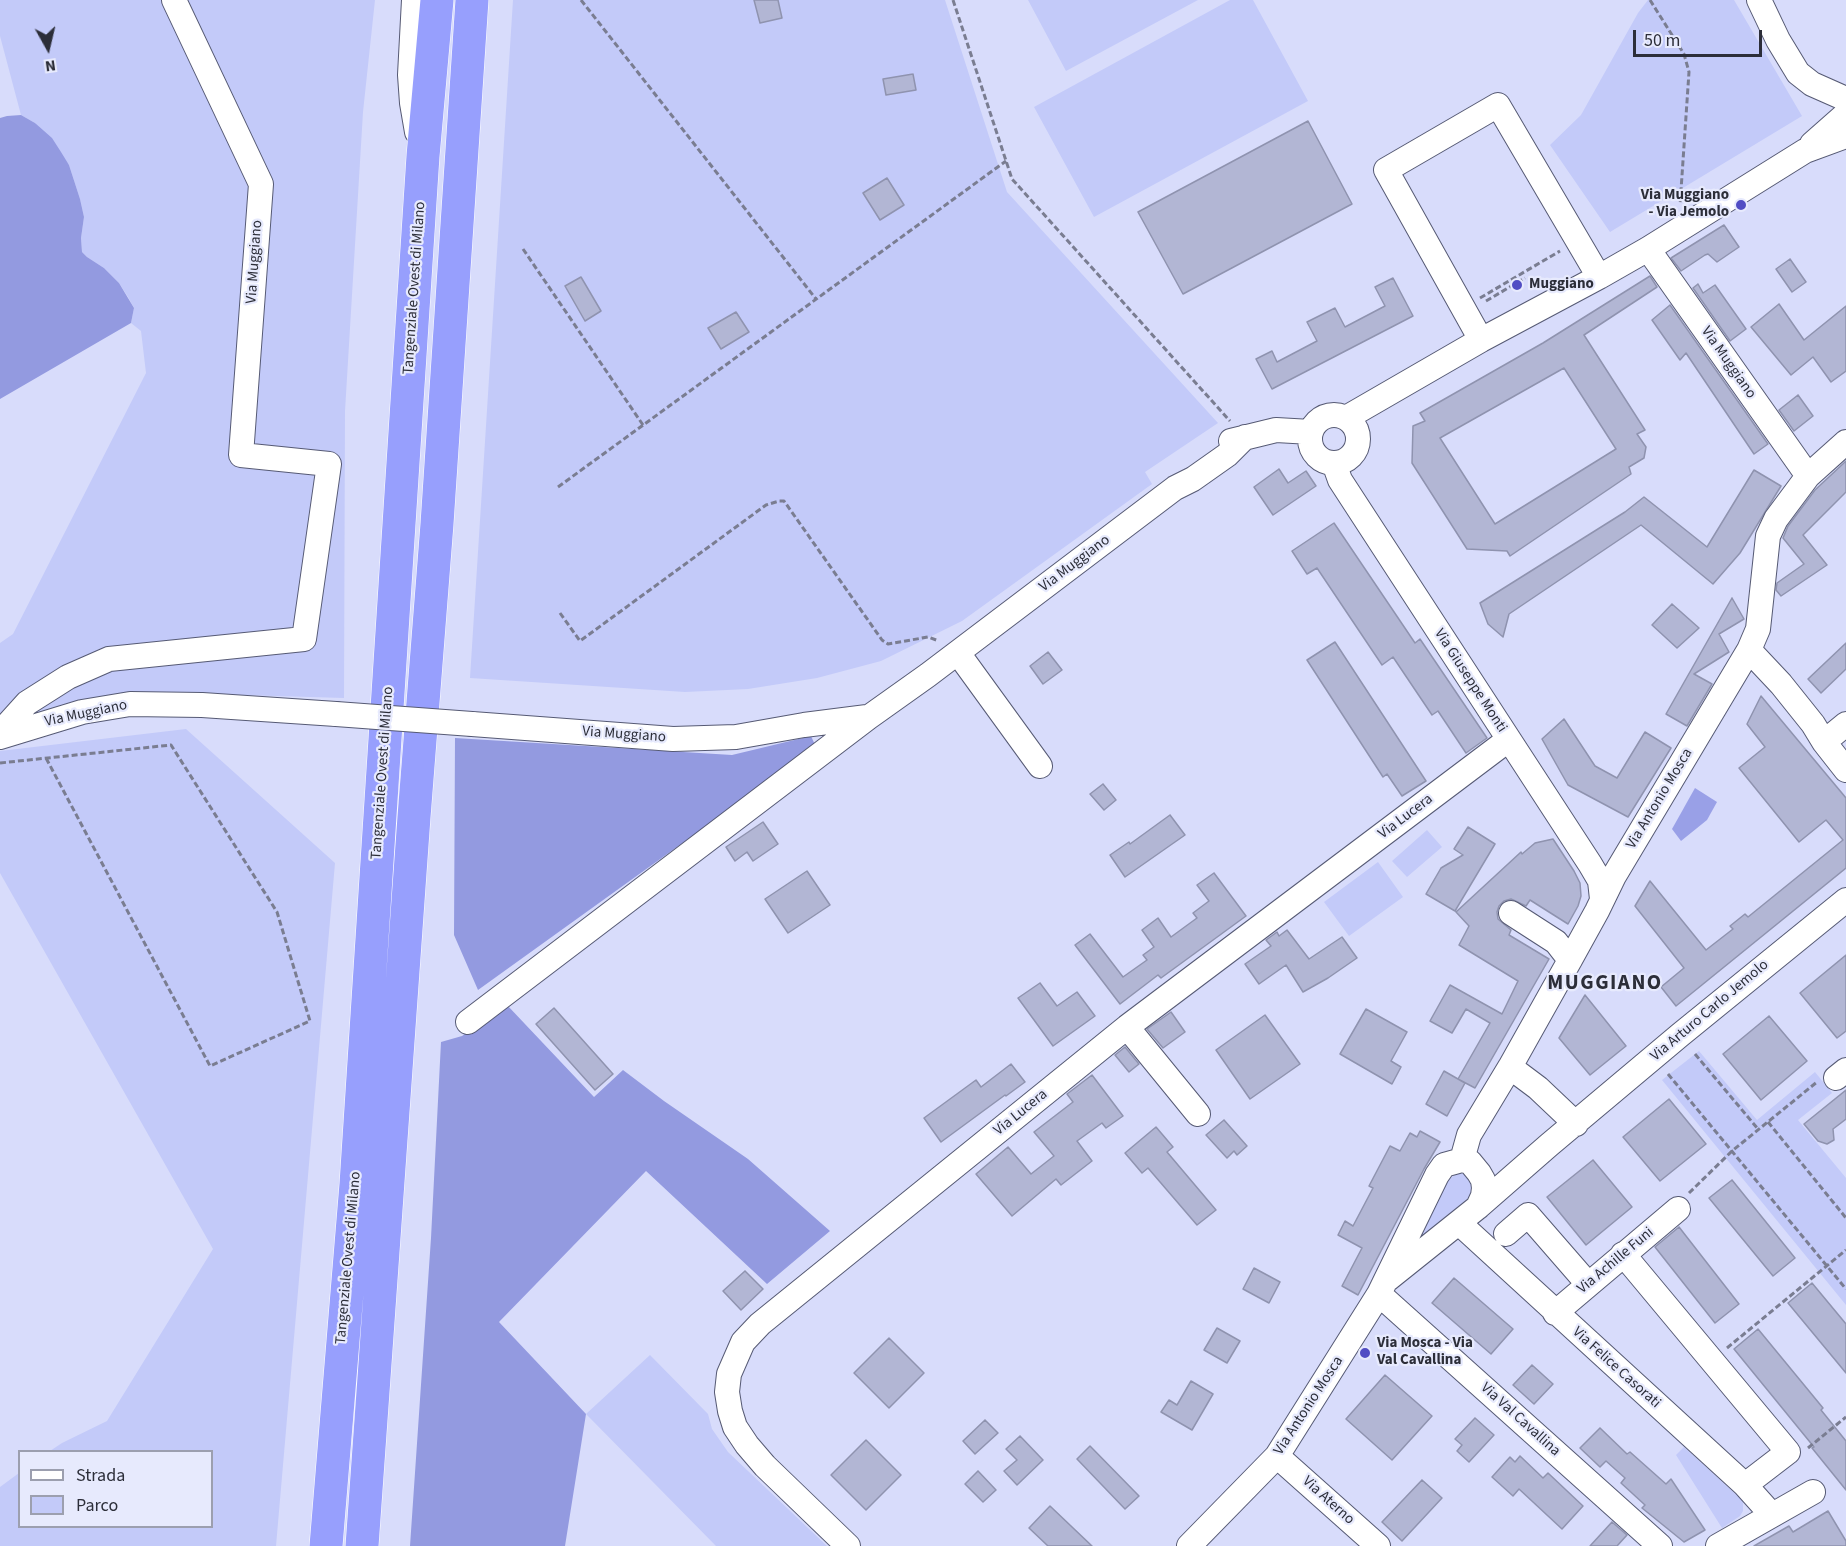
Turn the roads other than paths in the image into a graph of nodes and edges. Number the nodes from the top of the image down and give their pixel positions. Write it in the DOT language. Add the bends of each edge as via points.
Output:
graph roads {
  1 [pos="174,0"];
  2 [pos="414,0"];
  3 [pos="437,0"];
  4 [pos="472,0"];
  5 [pos="1759,0"];
  6 [pos="1846,99"];
  7 [pos="1846,114"];
  8 [pos="1846,136"];
  9 [pos="1805,152"];
  10 [pos="423,156"];
  11 [pos="1648,249"];
  12 [pos="1599,278"];
  13 [pos="1481,340"];
  14 [pos="1346,418"];
  15 [pos="1311,432"];
  16 [pos="1846,442"];
  17 [pos="1334,463"];
  18 [pos="1808,476"];
  19 [pos="1749,650"];
  20 [pos="958,653"];
  21 [pos="869,717"];
  22 [pos="1846,724"];
  23 [pos="0,734"];
  24 [pos="1508,740"];
  25 [pos="1824,742"];
  26 [pos="1040,766"];
  27 [pos="1846,770"];
  28 [pos="1602,899"];
  29 [pos="1846,900"];
  30 [pos="1511,914"];
  31 [pos="1570,960"];
  32 [pos="468,1022"];
  33 [pos="1127,1027"];
  34 [pos="1510,1067"];
  35 [pos="1198,1114"];
  36 [pos="1576,1124"];
  37 [pos="1549,1145"];
  38 [pos="1470,1166"];
  39 [pos="1478,1207"];
  40 [pos="1678,1209"];
  41 [pos="1459,1223"];
  42 [pos="1506,1234"];
  43 [pos="1623,1254"];
  44 [pos="1588,1284"];
  45 [pos="1383,1287"];
  46 [pos="1555,1313"];
  47 [pos="1278,1456"];
  48 [pos="1745,1485"];
  49 [pos="1813,1492"];
  50 [pos="1772,1515"];
  51 [pos="326,1546"];
  52 [pos="362,1546"];
  53 [pos="848,1546"];
  54 [pos="1189,1546"];
  55 [pos="1378,1546"];
  56 [pos="1660,1546"];
  57 [pos="1718,1546"];
  1 -- 23 [label="street, Via Muggiano" via="261,184 242,455 329,464 304,639 109,659 68,677 27,703"];
  2 -- 10 [label="street" via="410,75"];
  3 -- 10 [label="highway, Tangenziale Ovest di Milano"];
  4 -- 52 [label="highway"];
  5 -- 6 [label="street" via="1798,73 1812,84"];
  7 -- 9 [label="street"];
  8 -- 9 [label="street"];
  9 -- 11 [label="street"];
  10 -- 51 [label="highway, Tangenziale Ovest di Milano" via="356,1172"];
  11 -- 12 [label="street"];
  11 -- 18 [label="street, Via Muggiano"];
  12 -- 13 [label="street"];
  12 -- 13 [label="street" via="1498,105 1386,170 1475,304"];
  13 -- 14 [label="street"];
  14 -- 15 [label="street" via="1324,417"];
  14 -- 17 [label="street" via="1356,428 1357,445 1347,460"];
  15 -- 17 [label="street" via="1314,453"];
  15 -- 20 [label="street, Via Muggiano" via="1276,430 1219,445 1190,468 1175,488"];
  16 -- 18 [label="street, Via Antonio Mosca"];
  17 -- 24 [label="street, Via Giuseppe Monti" via="1340,480"];
  18 -- 19 [label="street, Via Antonio Mosca" via="1768,536 1758,629"];
  19 -- 25 [label="street" via="1781,684"];
  19 -- 28 [label="street, Via Antonio Mosca"];
  20 -- 21 [label="street, Via Muggiano"];
  20 -- 26 [label="street"];
  21 -- 23 [label="street, Via Muggiano, bridge" via="736,737 674,739 202,705 130,704"];
  21 -- 32 [label="street"];
  22 -- 25 [label="street"];
  24 -- 28 [label="street, Via Giuseppe Monti" via="1599,878"];
  24 -- 33 [label="street, Via Lucera"];
  25 -- 27 [label="street"];
  28 -- 31 [label="street, Via Antonio Mosca"];
  29 -- 36 [label="street, Via Arturo Carlo Jemolo"];
  30 -- 31 [label="street" via="1556,942"];
  31 -- 34 [label="street, Via Antonio Mosca"];
  33 -- 35 [label="street"];
  33 -- 53 [label="street, Via Lucera" via="760,1324 743,1342 729,1374 727,1392 735,1427 765,1466"];
  34 -- 36 [label="street"];
  34 -- 38 [label="street, Via Antonio Mosca" via="1469,1135"];
  36 -- 37 [label="street, Via Arturo Carlo Jemolo"];
  37 -- 38 [label="street, Via Arturo Carlo Jemolo" via="1507,1167"];
  37 -- 39 [label="street, Via Arturo Carlo Jemolo"];
  38 -- 39 [label="street" via="1483,1180"];
  38 -- 45 [label="street, Via Arturo Carlo Jemolo" via="1444,1165"];
  39 -- 41 [label="street, Via Arturo Carlo Jemolo"];
  40 -- 43 [label="street, Via Achille Funi"];
  41 -- 45 [label="street, Via Arturo Carlo Jemolo"];
  41 -- 46 [label="street, Via Felice Casorati"];
  42 -- 44 [label="street" via="1528,1215"];
  43 -- 44 [label="street, Via Achille Funi"];
  43 -- 48 [label="street" via="1788,1452"];
  44 -- 46 [label="street, Via Achille Funi"];
  45 -- 47 [label="street, Via Antonio Mosca"];
  45 -- 56 [label="street, Via Val Cavallina"];
  46 -- 48 [label="street, Via Felice Casorati"];
  47 -- 54 [label="street, Via Antonio Mosca"];
  47 -- 55 [label="street, Via Aterno"];
  48 -- 50 [label="street, Via Felice Casorati"];
  49 -- 50 [label="street"];
  50 -- 57 [label="street"];
}
